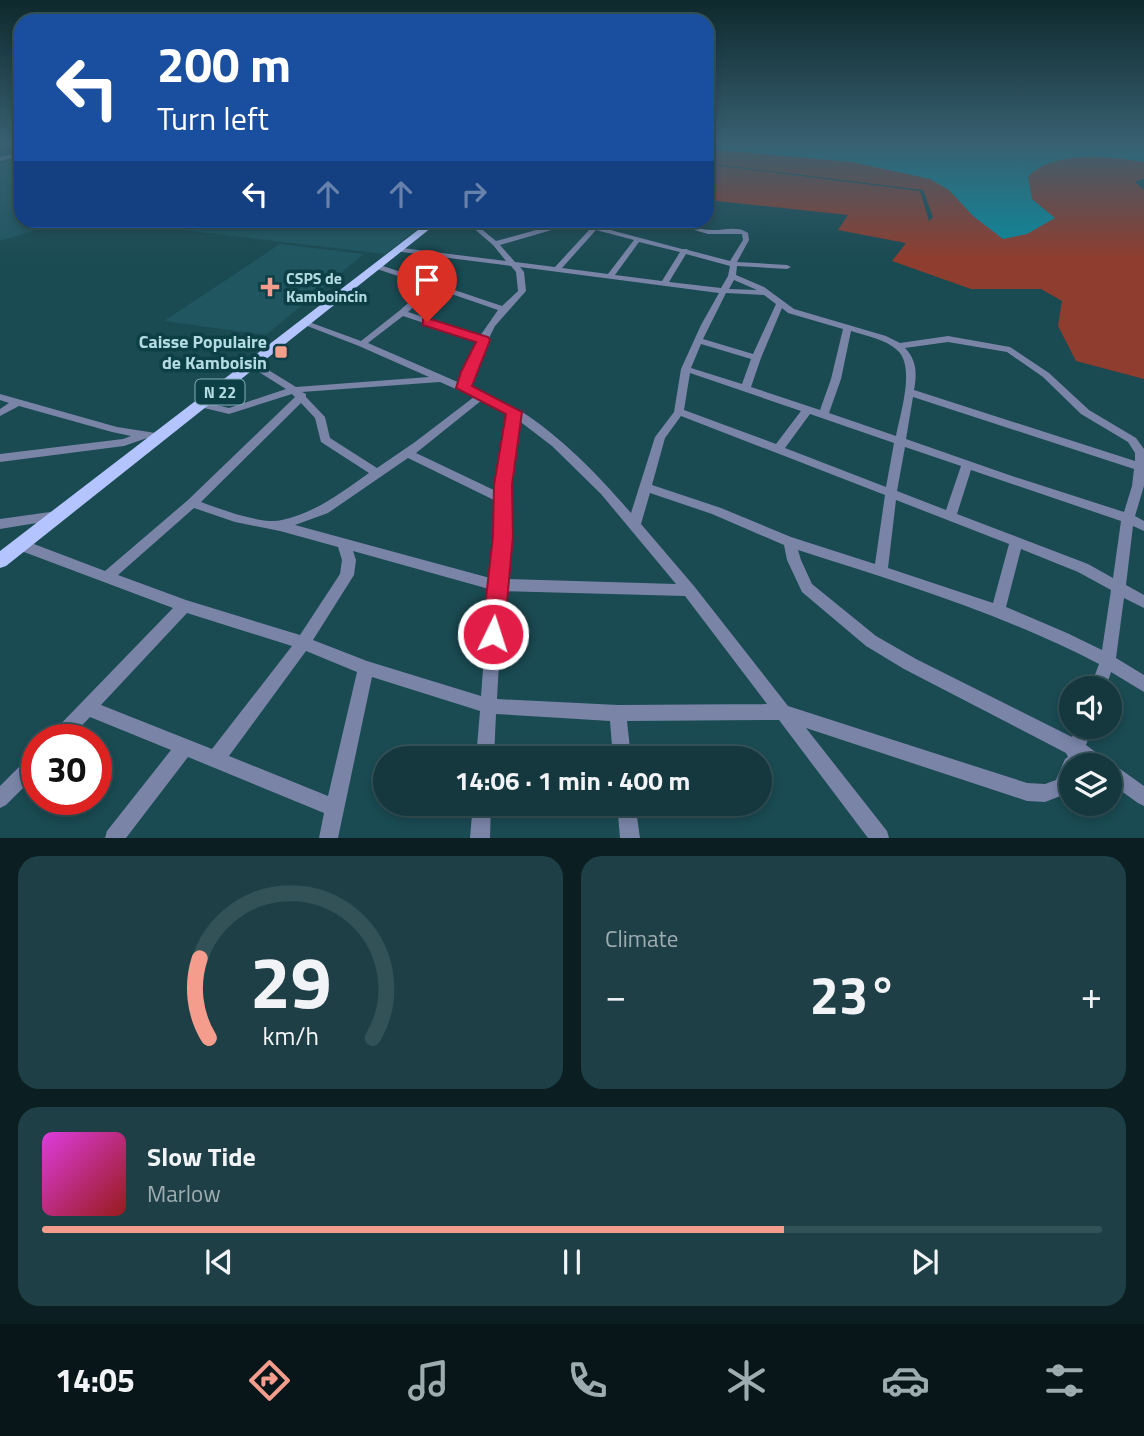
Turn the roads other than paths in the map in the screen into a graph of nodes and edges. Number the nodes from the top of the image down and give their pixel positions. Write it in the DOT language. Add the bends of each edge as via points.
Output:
graph roads {
  1 [pos="428,228"];
  2 [pos="476,228"];
  3 [pos="546,228"];
  4 [pos="597,228"];
  5 [pos="693,228"];
  6 [pos="698,229"];
  7 [pos="638,239"];
  8 [pos="495,244"];
  9 [pos="402,250"];
  10 [pos="685,250"];
  11 [pos="511,262"];
  12 [pos="732,264"];
  13 [pos="380,267"];
  14 [pos="787,267"];
  15 [pos="558,268"];
  16 [pos="611,275"];
  17 [pos="732,276"];
  18 [pos="665,282"];
  19 [pos="433,285"];
  20 [pos="724,291"];
  21 [pos="765,293"];
  22 [pos="780,303"];
  23 [pos="503,309"];
  24 [pos="402,313"];
  25 [pos="306,324"];
  26 [pos="847,328"];
  27 [pos="484,340"];
  28 [pos="699,341"];
  29 [pos="362,345"];
  30 [pos="899,346"];
  31 [pos="756,358"];
  32 [pos="254,365"];
  33 [pos="686,369"];
  34 [pos="442,379"];
  35 [pos="464,388"];
  36 [pos="746,388"];
  37 [pos="909,392"];
  38 [pos="298,393"];
  39 [pos="481,396"];
  40 [pos="0,397"];
  41 [pos="18,402"];
  42 [pos="204,405"];
  43 [pos="808,409"];
  44 [pos="514,412"];
  45 [pos="679,412"];
  46 [pos="0,413"];
  47 [pos="824,414"];
  48 [pos="146,434"];
  49 [pos="162,437"];
  50 [pos="902,440"];
  51 [pos="778,449"];
  52 [pos="407,453"];
  53 [pos="0,458"];
  54 [pos="967,465"];
  55 [pos="1141,467"];
  56 [pos="377,473"];
  57 [pos="646,487"];
  58 [pos="891,492"];
  59 [pos="504,500"];
  60 [pos="192,503"];
  61 [pos="59,515"];
  62 [pos="950,516"];
  63 [pos="1128,518"];
  64 [pos="0,524"];
  65 [pos="634,525"];
  66 [pos="280,526"];
  67 [pos="1144,526"];
  68 [pos="790,542"];
  69 [pos="1016,543"];
  70 [pos="345,544"];
  71 [pos="21,545"];
  72 [pos="0,561"];
  73 [pos="881,572"];
  74 [pos="107,577"];
  75 [pos="496,585"];
  76 [pos="1120,589"];
  77 [pos="689,590"];
  78 [pos="1144,602"];
  79 [pos="184,606"];
  80 [pos="998,610"];
  81 [pos="303,643"];
  82 [pos="1108,660"];
  83 [pos="366,668"];
  84 [pos="1102,676"];
  85 [pos="1144,684"];
  86 [pos="488,706"];
  87 [pos="89,708"];
  88 [pos="782,712"];
  89 [pos="618,713"];
  90 [pos="73,724"];
  91 [pos="486,746"];
  92 [pos="621,746"];
  93 [pos="184,748"];
  94 [pos="1061,753"];
  95 [pos="215,760"];
  96 [pos="21,777"];
  97 [pos="1122,781"];
  98 [pos="1059,788"];
  99 [pos="1144,797"];
  100 [pos="0,799"];
  101 [pos="335,808"];
  102 [pos="481,816"];
  103 [pos="627,816"];
  104 [pos="114,838"];
  105 [pos="328,838"];
  106 [pos="480,838"];
  107 [pos="630,838"];
  108 [pos="880,838"];
  1 -- 9 [label="main road, N 22"];
  2 -- 8 [label="street"];
  3 -- 8 [label="street"];
  4 -- 7 [label="street"];
  4 -- 15 [label="street"];
  5 -- 6 [label="street"];
  6 -- 12 [label="street" via="745,233 746,243"];
  7 -- 10 [label="street"];
  7 -- 16 [label="street"];
  8 -- 11 [label="street"];
  9 -- 11 [label="street"];
  9 -- 13 [label="main road, N 22"];
  10 -- 12 [label="street"];
  10 -- 18 [label="street"];
  11 -- 15 [label="street"];
  11 -- 23 [label="street" via="522,277 522,291"];
  12 -- 14 [label="street"];
  12 -- 17 [label="street"];
  13 -- 19 [label="street"];
  13 -- 25 [label="main road, N 22"];
  15 -- 16 [label="street"];
  16 -- 18 [label="street"];
  17 -- 20 [label="street"];
  17 -- 21 [label="street"];
  18 -- 20 [label="street"];
  19 -- 23 [label="street"];
  19 -- 24 [label="street"];
  20 -- 21 [label="street"];
  20 -- 28 [label="street"];
  21 -- 22 [label="street"];
  22 -- 26 [label="street" via="804,316"];
  22 -- 31 [label="street"];
  23 -- 27 [label="street"];
  24 -- 27 [label="street"];
  24 -- 29 [label="street"];
  25 -- 29 [label="street"];
  25 -- 32 [label="main road, N 22"];
  26 -- 30 [label="street"];
  26 -- 47 [label="street"];
  27 -- 35 [label="street"];
  28 -- 31 [label="street"];
  28 -- 33 [label="street"];
  29 -- 34 [label="street"];
  30 -- 37 [label="street" via="912,366"];
  30 -- 55 [label="street" via="948,339 1010,350 1046,375 1084,412 1132,440 1141,453"];
  31 -- 36 [label="street"];
  32 -- 38 [label="street"];
  32 -- 42 [label="main road, N 22"];
  33 -- 36 [label="street"];
  33 -- 45 [label="street"];
  34 -- 35 [label="street"];
  34 -- 38 [label="street"];
  35 -- 39 [label="street"];
  36 -- 43 [label="street"];
  37 -- 50 [label="street"];
  37 -- 55 [label="street"];
  38 -- 42 [label="street" via="229,411"];
  38 -- 56 [label="street" via="320,416 326,440"];
  38 -- 60 [label="street"];
  39 -- 44 [label="street"];
  39 -- 52 [label="street"];
  40 -- 41 [label="street"];
  41 -- 46 [label="street"];
  41 -- 48 [label="street"];
  42 -- 49 [label="main road, N 22"];
  43 -- 47 [label="street"];
  43 -- 51 [label="street"];
  44 -- 59 [label="street"];
  44 -- 65 [label="street" via="556,443"];
  45 -- 51 [label="street"];
  45 -- 57 [label="street" via="660,437"];
  47 -- 50 [label="street"];
  48 -- 49 [label="street"];
  48 -- 53 [label="street" via="124,442"];
  49 -- 61 [label="main road, N 22"];
  50 -- 54 [label="street"];
  50 -- 58 [label="street"];
  51 -- 58 [label="street"];
  52 -- 56 [label="street"];
  52 -- 59 [label="street"];
  54 -- 62 [label="street"];
  54 -- 63 [label="street"];
  55 -- 63 [label="street"];
  56 -- 66 [label="street" via="324,510"];
  57 -- 65 [label="street"];
  57 -- 68 [label="street"];
  58 -- 62 [label="street"];
  58 -- 73 [label="street"];
  59 -- 75 [label="street"];
  60 -- 66 [label="street" via="214,514"];
  60 -- 74 [label="street"];
  61 -- 64 [label="street"];
  61 -- 71 [label="main road, N 22"];
  62 -- 69 [label="street"];
  63 -- 67 [label="street"];
  63 -- 76 [label="street"];
  65 -- 77 [label="street"];
  66 -- 70 [label="street"];
  68 -- 73 [label="street"];
  68 -- 94 [label="street" via="807,587 870,641"];
  69 -- 76 [label="street" via="1083,568"];
  69 -- 80 [label="street"];
  70 -- 75 [label="street"];
  70 -- 81 [label="street" via="346,575"];
  71 -- 72 [label="main road, N 22"];
  71 -- 74 [label="street"];
  73 -- 80 [label="street"];
  74 -- 79 [label="street"];
  75 -- 77 [label="street"];
  75 -- 86 [label="street"];
  76 -- 78 [label="street"];
  76 -- 82 [label="street"];
  77 -- 88 [label="street"];
  79 -- 81 [label="street"];
  79 -- 87 [label="street"];
  80 -- 82 [label="street"];
  81 -- 83 [label="street"];
  81 -- 95 [label="street"];
  82 -- 84 [label="street"];
  82 -- 85 [label="street"];
  83 -- 86 [label="street"];
  83 -- 101 [label="street"];
  86 -- 89 [label="street"];
  86 -- 91 [label="street"];
  87 -- 90 [label="street"];
  87 -- 93 [label="street"];
  88 -- 89 [label="street"];
  88 -- 98 [label="street" via="1027,792"];
  88 -- 108 [label="street"];
  89 -- 92 [label="street"];
  93 -- 95 [label="street"];
  93 -- 104 [label="street"];
  95 -- 101 [label="street"];
  96 -- 100 [label="street"];
  97 -- 99 [label="street"];
  101 -- 105 [label="street"];
  102 -- 106 [label="street"];
  103 -- 107 [label="street"];
}
